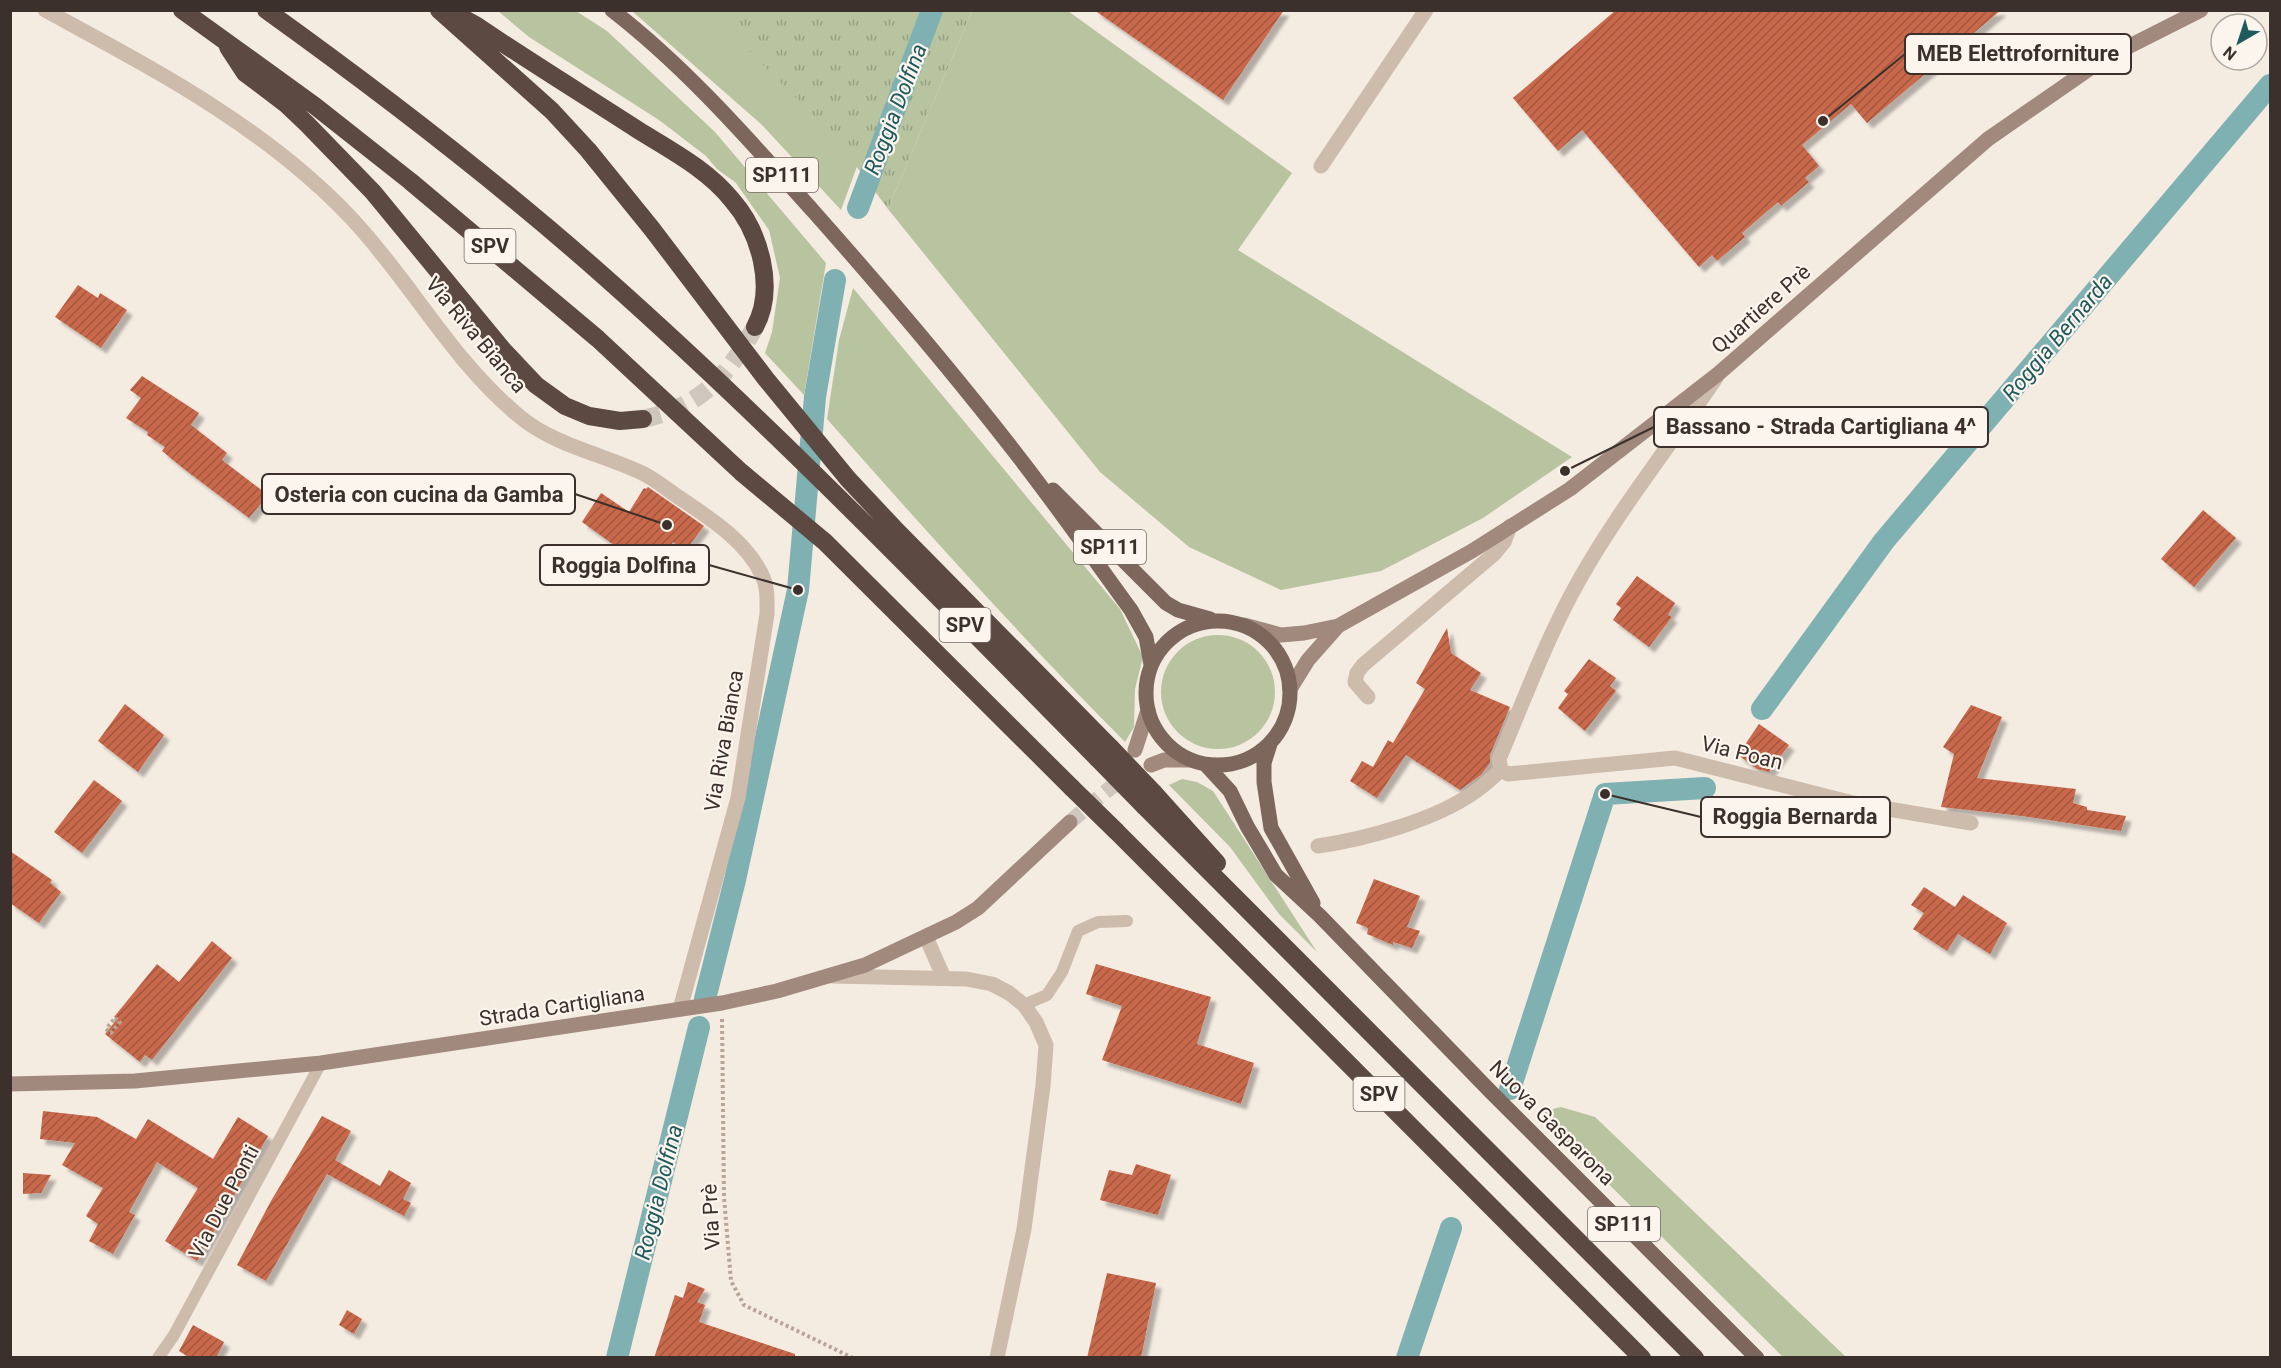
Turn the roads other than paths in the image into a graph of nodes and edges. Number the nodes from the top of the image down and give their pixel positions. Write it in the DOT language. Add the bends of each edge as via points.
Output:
graph roads {
  1 [pos="45,10"];
  2 [pos="182,10"];
  3 [pos="266,10"];
  4 [pos="439,10"];
  5 [pos="448,10"];
  6 [pos="612,10"];
  7 [pos="1426,10"];
  8 [pos="2201,10"];
  9 [pos="223,38"];
  10 [pos="1321,166"];
  11 [pos="755,327"];
  12 [pos="1718,374"];
  13 [pos="643,419"];
  14 [pos="1018,456"];
  15 [pos="1510,526"];
  16 [pos="1213,620"];
  17 [pos="1244,625"];
  18 [pos="1338,626"];
  19 [pos="1151,665"];
  20 [pos="1290,689"];
  21 [pos="1368,697"];
  22 [pos="1148,710"];
  23 [pos="1270,744"];
  24 [pos="1135,750"];
  25 [pos="1198,762"];
  26 [pos="1150,765"];
  27 [pos="1501,770"];
  28 [pos="1149,800"];
  29 [pos="1070,822"];
  30 [pos="1971,823"];
  31 [pos="1318,846"];
  32 [pos="1320,916"];
  33 [pos="1127,921"];
  34 [pos="926,937"];
  35 [pos="831,976"];
  36 [pos="944,978"];
  37 [pos="1024,1005"];
  38 [pos="680,1009"];
  39 [pos="321,1063"];
  40 [pos="10,1084"];
  41 [pos="158,1358"];
  42 [pos="997,1358"];
  43 [pos="1642,1358"];
  44 [pos="1695,1358"];
  45 [pos="1757,1358"];
  1 -- 38 [label="street, Via Riva Bianca" via="177,82 288,157 380,249 436,326 486,385 520,417 580,449 644,474 709,518 742,546 763,576 767,614 738,798"];
  2 -- 9 [label="highway, SPV"];
  3 -- 28 [label="highway, SPV, bridge" via="418,124 646,314 832,490 1098,759"];
  4 -- 28 [label="highway, bridge" via="552,111 588,150 834,462"];
  5 -- 11 [label="highway" via="682,158 726,193 750,226 761,261 762,307"];
  6 -- 14 [label="main road, SP111" via="696,83 754,143"];
  7 -- 10 [label="street"];
  8 -- 12 [label="street, Quartiere Prè" via="2102,60 1988,140"];
  9 -- 13 [label="highway" via="245,73 293,111 373,192 536,385 582,414 613,420"];
  9 -- 43 [label="highway, SPV, bridge" via="323,112 504,258 741,472 825,542"];
  12 -- 15 [label="street, Quartiere Prè" via="1570,489"];
  12 -- 27 [label="street" via="1623,507 1571,596 1499,759"];
  14 -- 16 [label="main road, SP111" via="1166,603"];
  14 -- 19 [label="main road, SP111" via="1131,609 1146,637"];
  15 -- 18 [label="street, Quartiere Prè"];
  15 -- 21 [label="street" via="1494,554 1363,665 1355,681"];
  16 -- 17 [label="main road, Nuova Gasparona / SP111"];
  16 -- 19 [label="main road, Nuova Gasparona / SP111" via="1187,627 1166,642"];
  17 -- 18 [label="street, Quartiere Prè" via="1281,635"];
  17 -- 20 [label="main road, Nuova Gasparona / SP111" via="1277,651"];
  18 -- 20 [label="street, Quartiere Prè" via="1308,660"];
  19 -- 22 [label="main road, Nuova Gasparona / SP111" via="1146,687"];
  20 -- 23 [label="main road, Nuova Gasparona / SP111" via="1288,709"];
  22 -- 24 [label="street"];
  22 -- 25 [label="main road, Nuova Gasparona / SP111" via="1157,731 1172,748"];
  23 -- 25 [label="main road" via="1251,757 1228,764"];
  23 -- 32 [label="main road, Nuova Gasparona / SP111" via="1264,782 1272,828"];
  25 -- 26 [label="street" via="1164,760"];
  25 -- 32 [label="main road, Nuova Gasparona / SP111" via="1230,791 1276,875"];
  27 -- 30 [label="street, Via Poan" via="1508,774 1675,758 1853,803"];
  27 -- 31 [label="street" via="1476,792 1431,816 1343,843"];
  28 -- 44 [label="highway, SPV" via="1284,946"];
  29 -- 34 [label="street, Strada Cartigliana" via="978,908"];
  32 -- 45 [label="main road, Nuova Gasparona / SP111"];
  33 -- 37 [label="lane" via="1098,922 1078,931 1062,972 1047,995"];
  34 -- 35 [label="street, Strada Cartigliana"];
  34 -- 36 [label="street"];
  35 -- 36 [label="street"];
  35 -- 38 [label="street, Strada Cartigliana" via="777,991"];
  36 -- 37 [label="street" via="993,984"];
  37 -- 42 [label="street" via="1046,1045 1043,1086 1024,1229"];
  38 -- 39 [label="street, Strada Cartigliana"];
  39 -- 40 [label="street, Strada Cartigliana" via="135,1081"];
  39 -- 41 [label="lane, Via Due Ponti"];
}
